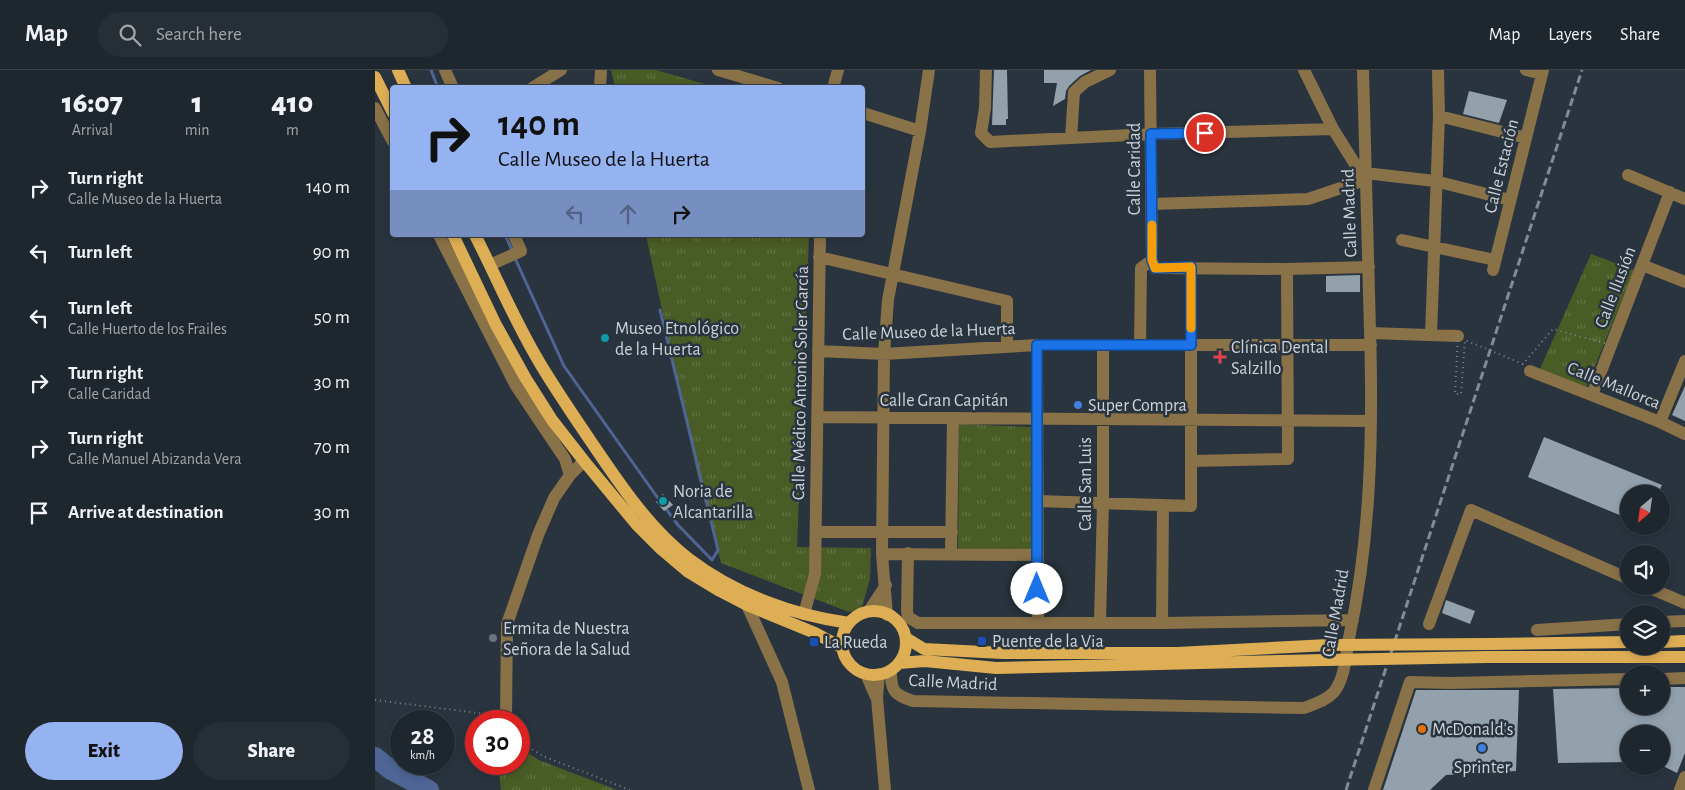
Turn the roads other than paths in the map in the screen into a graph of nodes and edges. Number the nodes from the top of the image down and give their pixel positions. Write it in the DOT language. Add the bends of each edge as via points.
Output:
graph roads {
  1 [pos="398,70"];
  2 [pos="445,70"];
  3 [pos="561,70"];
  4 [pos="601,70"];
  5 [pos="718,70"];
  6 [pos="838,70"];
  7 [pos="929,70"];
  8 [pos="986,70"];
  9 [pos="1110,70"];
  10 [pos="1150,70"];
  11 [pos="1304,70"];
  12 [pos="1363,70"];
  13 [pos="1438,70"];
  14 [pos="1526,70"];
  15 [pos="1542,72"];
  16 [pos="755,75"];
  17 [pos="375,77"];
  18 [pos="405,85"];
  19 [pos="452,85"];
  20 [pos="537,85"];
  21 [pos="599,85"];
  22 [pos="773,85"];
  23 [pos="834,85"];
  24 [pos="390,106"];
  25 [pos="375,108"];
  26 [pos="865,114"];
  27 [pos="1439,116"];
  28 [pos="1333,129"];
  29 [pos="920,131"];
  30 [pos="1151,134"];
  31 [pos="390,136"];
  32 [pos="1071,138"];
  33 [pos="1526,138"];
  34 [pos="1629,175"];
  35 [pos="1365,176"];
  36 [pos="1435,182"];
  37 [pos="1670,192"];
  38 [pos="1685,199"];
  39 [pos="1510,200"];
  40 [pos="1151,204"];
  41 [pos="440,237"];
  42 [pos="454,237"];
  43 [pos="476,237"];
  44 [pos="515,237"];
  45 [pos="820,237"];
  46 [pos="1402,240"];
  47 [pos="1433,248"];
  48 [pos="819,257"];
  49 [pos="1154,264"];
  50 [pos="1642,264"];
  51 [pos="490,265"];
  52 [pos="1191,267"];
  53 [pos="1369,267"];
  54 [pos="1287,269"];
  55 [pos="893,274"];
  56 [pos="1685,282"];
  57 [pos="1431,335"];
  58 [pos="1458,336"];
  59 [pos="1370,339"];
  60 [pos="1037,345"];
  61 [pos="1103,345"];
  62 [pos="1140,345"];
  63 [pos="1191,345"];
  64 [pos="1287,345"];
  65 [pos="1007,347"];
  66 [pos="818,352"];
  67 [pos="884,354"];
  68 [pos="1685,361"];
  69 [pos="1530,371"];
  70 [pos="1592,395"];
  71 [pos="817,417"];
  72 [pos="883,417"];
  73 [pos="953,418"];
  74 [pos="1037,419"];
  75 [pos="1103,419"];
  76 [pos="1191,420"];
  77 [pos="1288,421"];
  78 [pos="1370,421"];
  79 [pos="1660,422"];
  80 [pos="1685,434"];
  81 [pos="1191,460"];
  82 [pos="584,462"];
  83 [pos="570,474"];
  84 [pos="1037,501"];
  85 [pos="1103,504"];
  86 [pos="1163,505"];
  87 [pos="815,532"];
  88 [pos="883,532"];
  89 [pos="952,532"];
  90 [pos="908,553"];
  91 [pos="883,554"];
  92 [pos="951,554"];
  93 [pos="1037,555"];
  94 [pos="1620,575"];
  95 [pos="886,585"];
  96 [pos="1665,595"];
  97 [pos="1685,604"];
  98 [pos="747,605"];
  99 [pos="869,611"];
  100 [pos="804,614"];
  101 [pos="887,614"];
  102 [pos="1353,620"];
  103 [pos="1685,621"];
  104 [pos="1038,622"];
  105 [pos="1100,622"];
  106 [pos="1670,622"];
  107 [pos="849,623"];
  108 [pos="1162,623"];
  109 [pos="1429,624"];
  110 [pos="1620,625"];
  111 [pos="1537,630"];
  112 [pos="906,638"];
  113 [pos="1685,641"];
  114 [pos="1670,642"];
  115 [pos="1620,643"];
  116 [pos="843,648"];
  117 [pos="1489,650"];
  118 [pos="1685,657"];
  119 [pos="884,670"];
  120 [pos="1685,678"];
  121 [pos="1620,679"];
  122 [pos="1670,679"];
  123 [pos="507,710"];
  124 [pos="1685,777"];
  125 [pos="809,790"];
  126 [pos="885,790"];
  127 [pos="1374,790"];
  128 [pos="1679,790"];
  1 -- 18 [label="main road"];
  2 -- 19 [label="street"];
  3 -- 20 [label="street"];
  4 -- 21 [label="street"];
  5 -- 16 [label="street"];
  6 -- 23 [label="street"];
  7 -- 29 [label="street"];
  8 -- 32 [label="street" via="981,133 991,142"];
  9 -- 32 [label="street" via="1085,82 1074,92"];
  10 -- 30 [label="street, Calle Caridad"];
  11 -- 28 [label="street"];
  12 -- 35 [label="street, Calle Madrid"];
  13 -- 27 [label="street"];
  14 -- 15 [label="street"];
  15 -- 33 [label="street, Calle Estación"];
  16 -- 22 [label="street"];
  17 -- 24 [label="main road"];
  25 -- 31 [label="street"];
  26 -- 29 [label="street"];
  27 -- 33 [label="street"];
  27 -- 36 [label="street"];
  28 -- 30 [label="street"];
  28 -- 35 [label="street"];
  29 -- 55 [label="street"];
  30 -- 32 [label="street"];
  30 -- 40 [label="street, Calle Caridad"];
  33 -- 39 [label="street, Calle Estación"];
  34 -- 37 [label="street"];
  35 -- 36 [label="street"];
  35 -- 40 [label="street" via="1307,199"];
  35 -- 53 [label="street, Calle Madrid"];
  36 -- 39 [label="street"];
  36 -- 47 [label="street"];
  37 -- 38 [label="street"];
  37 -- 50 [label="street, Calle Ilusión"];
  39 -- 47 [label="street, Calle Estación" via="1494,265"];
  40 -- 49 [label="street, Calle Caridad"];
  41 -- 83 [label="street" via="515,386 565,459"];
  42 -- 82 [label="main road" via="526,379 551,420"];
  43 -- 51 [label="main road"];
  44 -- 51 [label="street" via="521,251"];
  45 -- 48 [label="street, Calle Médico Antonio Soler García"];
  46 -- 47 [label="street"];
  47 -- 57 [label="street"];
  48 -- 55 [label="street"];
  48 -- 66 [label="street, Calle Médico Antonio Soler García"];
  49 -- 52 [label="street"];
  49 -- 62 [label="street" via="1141,268"];
  50 -- 56 [label="street"];
  50 -- 70 [label="street, Calle Ilusión"];
  51 -- 100 [label="main road" via="543,369 613,476 663,536 718,578 778,606"];
  52 -- 54 [label="street"];
  52 -- 63 [label="street"];
  53 -- 54 [label="street"];
  53 -- 59 [label="street, Calle Madrid"];
  54 -- 64 [label="street"];
  55 -- 65 [label="street" via="1007,301"];
  55 -- 67 [label="street"];
  57 -- 58 [label="street, Calle Museo de la Huerta"];
  57 -- 59 [label="street, Calle Museo de la Huerta"];
  59 -- 64 [label="street, Calle Museo de la Huerta"];
  59 -- 78 [label="street, Calle Madrid"];
  60 -- 61 [label="street, Calle Museo de la Huerta"];
  60 -- 65 [label="street, Calle Museo de la Huerta"];
  60 -- 74 [label="street"];
  61 -- 62 [label="street, Calle Museo de la Huerta"];
  61 -- 75 [label="street, Calle San Luis"];
  62 -- 63 [label="street, Calle Museo de la Huerta"];
  63 -- 64 [label="street, Calle Museo de la Huerta"];
  63 -- 76 [label="street"];
  64 -- 77 [label="street"];
  65 -- 67 [label="street, Calle Museo de la Huerta"];
  66 -- 67 [label="street, Calle Museo de la Huerta"];
  66 -- 71 [label="street, Calle Médico Antonio Soler García"];
  67 -- 72 [label="street"];
  68 -- 79 [label="street"];
  69 -- 70 [label="street, Calle Mallorca"];
  70 -- 79 [label="street, Calle Mallorca"];
  71 -- 72 [label="street, Calle Gran Capitán"];
  71 -- 87 [label="street, Calle Médico Antonio Soler García"];
  72 -- 73 [label="street, Calle Gran Capitán"];
  72 -- 88 [label="street"];
  73 -- 74 [label="street, Calle Gran Capitán"];
  73 -- 89 [label="street"];
  74 -- 75 [label="street, Calle Gran Capitán"];
  74 -- 84 [label="street"];
  75 -- 76 [label="street, Calle Gran Capitán"];
  75 -- 85 [label="street, Calle San Luis"];
  76 -- 77 [label="street, Calle Gran Capitán"];
  76 -- 81 [label="street"];
  77 -- 78 [label="street, Calle Gran Capitán"];
  77 -- 81 [label="street" via="1288,460"];
  78 -- 102 [label="street, Calle Madrid" via="1367,522"];
  79 -- 80 [label="street, Calle Mallorca"];
  81 -- 86 [label="street" via="1191,506"];
  82 -- 83 [label="street"];
  82 -- 98 [label="main road" via="661,549 687,571"];
  83 -- 123 [label="street" via="554,498 507,624"];
  84 -- 85 [label="street"];
  84 -- 93 [label="street"];
  85 -- 86 [label="street"];
  85 -- 105 [label="street, Calle San Luis"];
  86 -- 108 [label="street"];
  87 -- 88 [label="street"];
  87 -- 100 [label="street, Calle Médico Antonio Soler García" via="815,574"];
  88 -- 89 [label="street"];
  88 -- 91 [label="street"];
  89 -- 92 [label="street"];
  90 -- 91 [label="street"];
  90 -- 92 [label="street"];
  90 -- 104 [label="street" via="907,611 912,621 925,624"];
  91 -- 95 [label="street"];
  92 -- 93 [label="street"];
  93 -- 104 [label="street"];
  94 -- 109 [label="street" via="1471,510"];
  95 -- 99 [label="street"];
  95 -- 101 [label="street"];
  96 -- 97 [label="street"];
  98 -- 116 [label="main road" via="815,632"];
  98 -- 125 [label="street" via="782,682"];
  99 -- 101 [label="main road"];
  99 -- 107 [label="main road"];
  100 -- 107 [label="main road"];
  101 -- 112 [label="main road" via="901,626"];
  102 -- 108 [label="street"];
  102 -- 119 [label="street, Calle Madrid" via="1341,679 1334,692 1325,700 1304,708 913,701 897,694"];
  103 -- 106 [label="street"];
  104 -- 105 [label="street"];
  105 -- 108 [label="street"];
  107 -- 116 [label="main road" via="843,635"];
  110 -- 111 [label="street"];
  112 -- 117 [label="main road, bridge" via="924,649 1003,653 1177,653 1328,645"];
  112 -- 119 [label="main road" via="905,650"];
  113 -- 114 [label="main road"];
  115 -- 117 [label="main road"];
  116 -- 119 [label="main road" via="856,669"];
  117 -- 118 [label="main road"];
  117 -- 119 [label="main road, bridge" via="1325,660 996,668 925,661"];
  119 -- 126 [label="street" via="877,698"];
  120 -- 122 [label="street"];
  121 -- 127 [label="street" via="1410,682"];
  124 -- 128 [label="street"];
}
